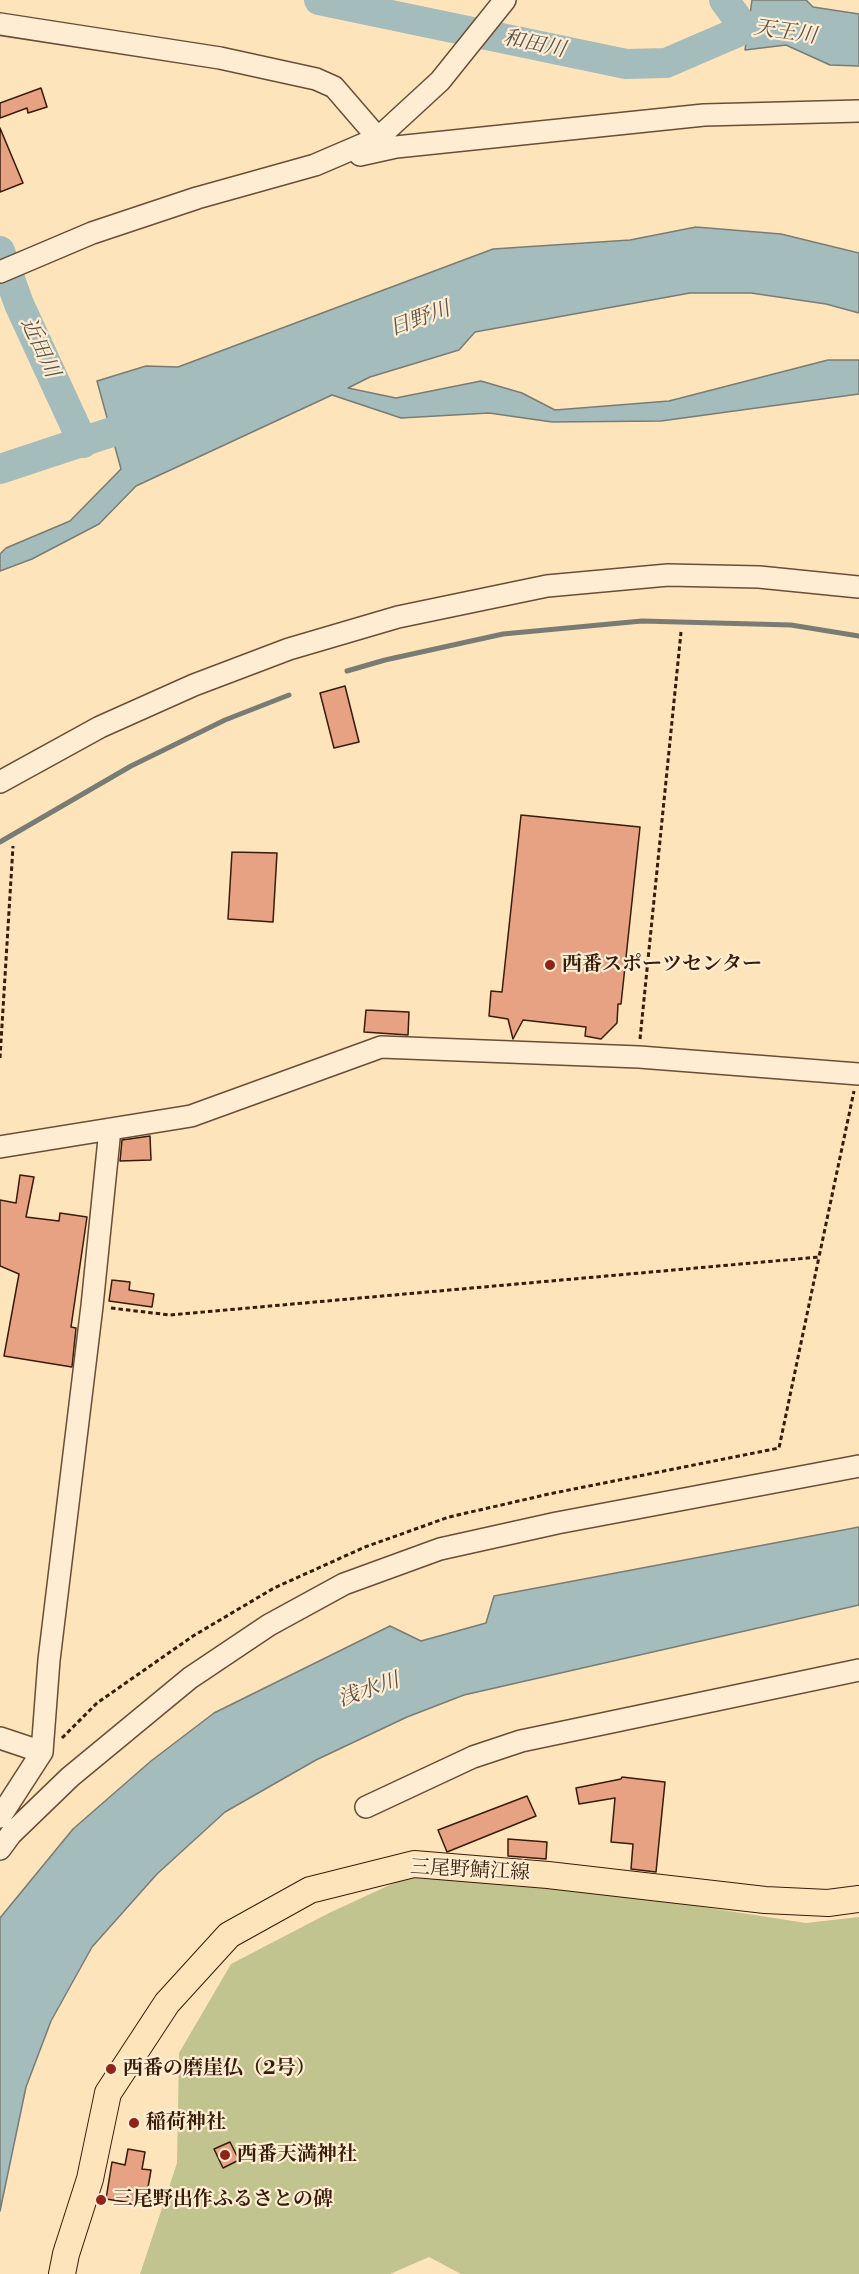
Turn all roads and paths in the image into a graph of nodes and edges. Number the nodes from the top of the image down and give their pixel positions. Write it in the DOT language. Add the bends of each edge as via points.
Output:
graph roads {
  1 [pos="505,0"];
  2 [pos="0,24"];
  3 [pos="859,111"];
  4 [pos="378,138"];
  5 [pos="315,165"];
  6 [pos="0,272"];
  7 [pos="859,587"];
  8 [pos="681,632"];
  9 [pos="0,782"];
  10 [pos="14,846"];
  11 [pos="639,1057"];
  12 [pos="0,1058"];
  13 [pos="858,1074"];
  14 [pos="110,1129"];
  15 [pos="0,1147"];
  16 [pos="92,1306"];
  17 [pos="859,1466"];
  18 [pos="859,1670"];
  19 [pos="0,1738"];
  20 [pos="42,1752"];
  21 [pos="366,1808"];
  22 [pos="0,1817"];
  23 [pos="0,1849"];
  24 [pos="859,1899"];
  25 [pos="62,2274"];
  1 -- 4 [label="street" via="440,81"];
  2 -- 4 [label="street" via="220,58 316,78 334,87"];
  3 -- 5 [label="street" via="704,115 396,147"];
  4 -- 5 [label="street"];
  5 -- 6 [label="street" via="196,198 92,233"];
  7 -- 9 [label="street" via="759,577 668,575 547,586 398,617 289,649 194,685 100,727"];
  8 -- 11 [label="path"];
  10 -- 12 [label="path"];
  11 -- 13 [label="street"];
  11 -- 14 [label="street" via="381,1047 191,1116"];
  13 -- 16 [label="path" via="819,1257 170,1315"];
  14 -- 15 [label="street"];
  14 -- 16 [label="street"];
  16 -- 20 [label="street" via="49,1660"];
  17 -- 23 [label="street" via="440,1549 344,1584 269,1624 190,1677 70,1777"];
  18 -- 21 [label="street" via="521,1741 473,1757"];
  19 -- 20 [label="street"];
  20 -- 22 [label="street"];
  24 -- 25 [label="main road, 三尾野鯖江線" via="828,1903 765,1900 414,1864 310,1890 229,1935 168,2003 108,2093 90,2179"];
}
